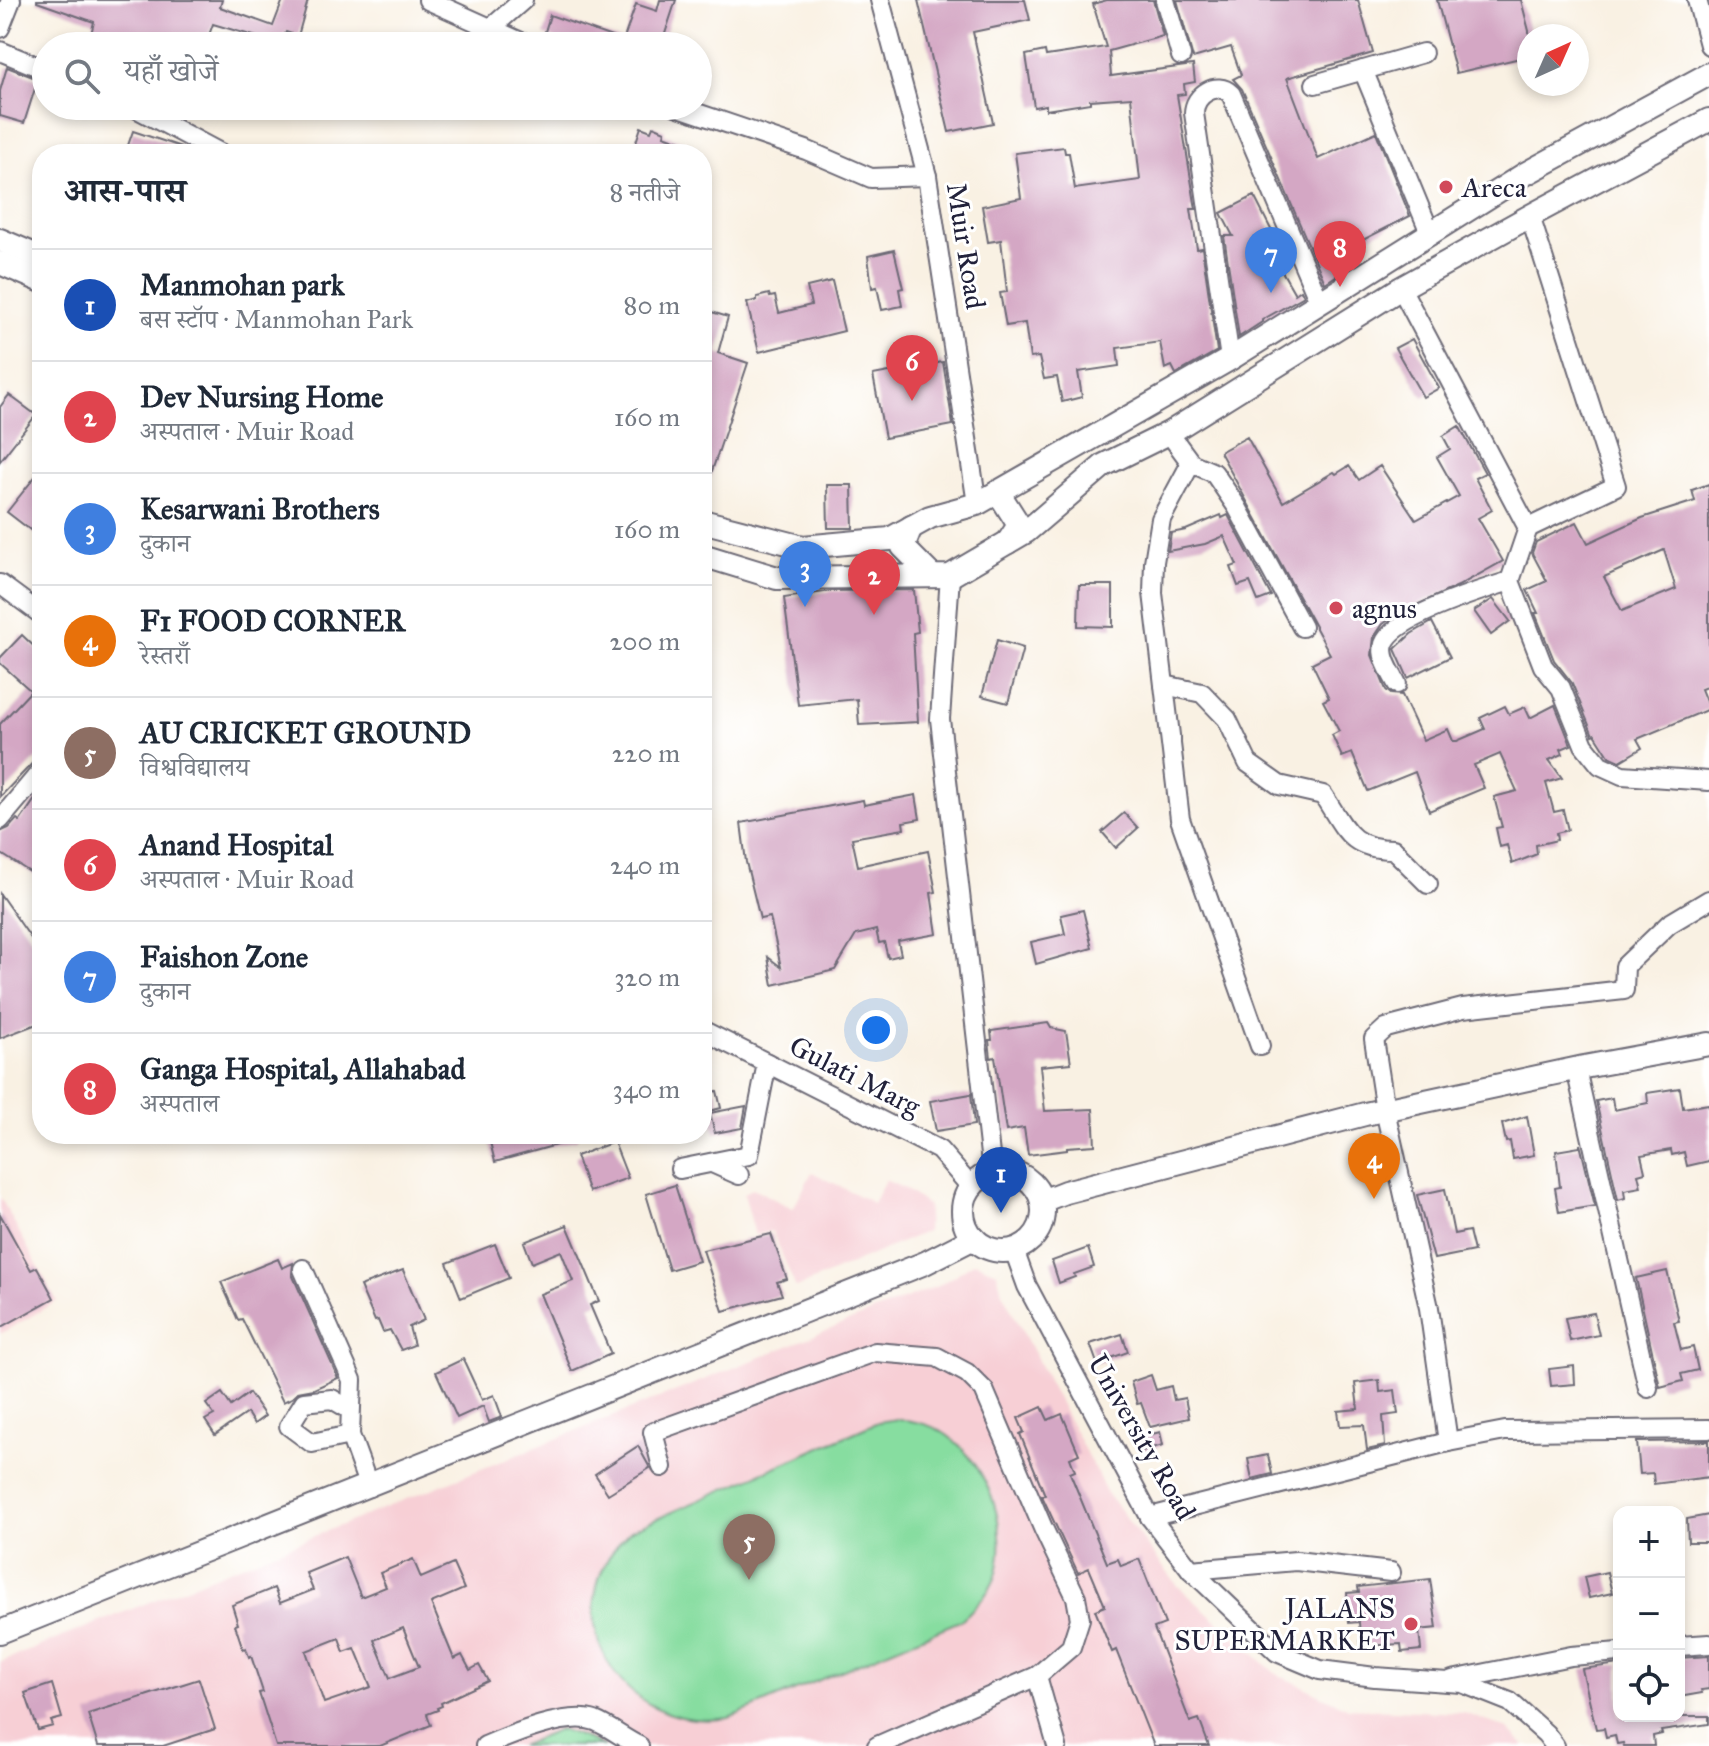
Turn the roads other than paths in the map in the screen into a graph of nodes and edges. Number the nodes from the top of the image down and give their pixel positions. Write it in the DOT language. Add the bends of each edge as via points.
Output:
graph roads {
  1 [pos="11,0"];
  2 [pos="428,0"];
  3 [pos="523,0"];
  4 [pos="880,0"];
  5 [pos="1165,0"];
  6 [pos="1697,0"];
  7 [pos="0,28"];
  8 [pos="490,29"];
  9 [pos="497,32"];
  10 [pos="1709,45"];
  11 [pos="0,51"];
  12 [pos="1423,53"];
  13 [pos="1181,56"];
  14 [pos="32,64"];
  15 [pos="1363,70"];
  16 [pos="1709,74"];
  17 [pos="1315,84"];
  18 [pos="712,118"];
  19 [pos="158,120"];
  20 [pos="1709,120"];
  21 [pos="203,144"];
  22 [pos="927,176"];
  23 [pos="1530,216"];
  24 [pos="1431,235"];
  25 [pos="0,240"];
  26 [pos="32,254"];
  27 [pos="0,263"];
  28 [pos="32,277"];
  29 [pos="1401,288"];
  30 [pos="1320,303"];
  31 [pos="1230,359"];
  32 [pos="1169,433"];
  33 [pos="1191,463"];
  34 [pos="998,492"];
  35 [pos="977,504"];
  36 [pos="712,524"];
  37 [pos="911,527"];
  38 [pos="1528,528"];
  39 [pos="1008,542"];
  40 [pos="712,558"];
  41 [pos="941,576"];
  42 [pos="1510,581"];
  43 [pos="0,584"];
  44 [pos="32,608"];
  45 [pos="1302,627"];
  46 [pos="1397,684"];
  47 [pos="1164,685"];
  48 [pos="1709,781"];
  49 [pos="32,782"];
  50 [pos="0,820"];
  51 [pos="1428,884"];
  52 [pos="1709,900"];
  53 [pos="712,1035"];
  54 [pos="1709,1044"];
  55 [pos="1260,1046"];
  56 [pos="767,1063"];
  57 [pos="1576,1069"];
  58 [pos="1385,1110"];
  59 [pos="712,1163"];
  60 [pos="680,1169"];
  61 [pos="992,1172"];
  62 [pos="739,1175"];
  63 [pos="971,1187"];
  64 [pos="1042,1201"];
  65 [pos="974,1238"];
  66 [pos="1014,1250"];
  67 [pos="303,1269"];
  68 [pos="1648,1388"];
  69 [pos="349,1409"];
  70 [pos="1709,1429"];
  71 [pos="350,1435"];
  72 [pos="1448,1442"];
  73 [pos="662,1467"];
  74 [pos="369,1487"];
  75 [pos="1150,1517"];
  76 [pos="1191,1570"];
  77 [pos="1391,1572"];
  78 [pos="0,1632"];
  79 [pos="1709,1644"];
  80 [pos="1685,1646"];
  81 [pos="1613,1652"];
  82 [pos="1037,1676"];
  83 [pos="1443,1682"];
  84 [pos="485,1746"];
  85 [pos="639,1746"];
  86 [pos="877,1746"];
  87 [pos="1057,1746"];
  88 [pos="1555,1746"];
  1 -- 7 [label="street"];
  2 -- 8 [label="street"];
  3 -- 8 [label="street"];
  4 -- 22 [label="street, Muir Road"];
  5 -- 13 [label="street"];
  6 -- 10 [label="street"];
  8 -- 9 [label="street"];
  11 -- 14 [label="street"];
  12 -- 15 [label="street"];
  15 -- 17 [label="street"];
  15 -- 24 [label="street"];
  16 -- 24 [label="main road" via="1525,174"];
  18 -- 22 [label="street" via="871,178"];
  19 -- 21 [label="street"];
  20 -- 23 [label="main road"];
  22 -- 35 [label="street, Muir Road"];
  23 -- 29 [label="main road"];
  23 -- 38 [label="street" via="1616,486"];
  24 -- 30 [label="main road"];
  25 -- 26 [label="main road"];
  27 -- 28 [label="main road"];
  29 -- 32 [label="main road"];
  29 -- 38 [label="street"];
  30 -- 31 [label="main road"];
  30 -- 31 [label="street" via="1231,94 1217,88 1200,95 1194,113"];
  31 -- 34 [label="main road"];
  32 -- 33 [label="street"];
  32 -- 39 [label="main road" via="1104,465"];
  33 -- 45 [label="street" via="1214,473"];
  33 -- 47 [label="street" via="1161,519 1154,562"];
  34 -- 35 [label="main road"];
  34 -- 39 [label="main road" via="1019,525"];
  35 -- 37 [label="main road"];
  36 -- 37 [label="main road" via="803,547 890,539"];
  37 -- 41 [label="main road" via="903,547"];
  38 -- 42 [label="street"];
  39 -- 41 [label="main road"];
  40 -- 41 [label="main road" via="777,578"];
  41 -- 61 [label="street" via="940,719"];
  42 -- 46 [label="street" via="1412,619 1392,633 1383,654"];
  42 -- 48 [label="street" via="1543,666 1561,688 1584,745 1600,765 1622,775"];
  43 -- 44 [label="street"];
  47 -- 51 [label="street" via="1202,693 1227,719 1248,763 1279,785 1323,795 1351,838 1371,849 1393,849"];
  47 -- 55 [label="street" via="1180,819"];
  49 -- 50 [label="street"];
  52 -- 58 [label="street" via="1669,924 1625,966 1624,990 1463,1008 1386,1028 1374,1039"];
  53 -- 56 [label="street, Gulati Marg"];
  54 -- 57 [label="main road"];
  56 -- 59 [label="street" via="749,1155"];
  56 -- 63 [label="street, Gulati Marg" via="939,1150"];
  57 -- 58 [label="main road"];
  57 -- 68 [label="street"];
  58 -- 64 [label="main road"];
  58 -- 72 [label="street" via="1429,1308"];
  59 -- 60 [label="street"];
  59 -- 62 [label="street"];
  61 -- 63 [label="main road"];
  61 -- 64 [label="main road" via="1023,1176"];
  63 -- 65 [label="main road" via="963,1214"];
  64 -- 66 [label="main road" via="1038,1231"];
  65 -- 66 [label="main road" via="992,1250"];
  65 -- 74 [label="main road" via="925,1263"];
  66 -- 75 [label="street, University Road" via="1027,1286"];
  67 -- 69 [label="street" via="352,1380"];
  69 -- 71 [label="street"];
  69 -- 71 [label="street" via="332,1399 304,1402 289,1426 312,1443"];
  70 -- 72 [label="street" via="1505,1431"];
  71 -- 74 [label="street"];
  72 -- 75 [label="street"];
  73 -- 82 [label="street" via="653,1432 875,1352 937,1357 967,1373 984,1390 1076,1597 1080,1619 1071,1647"];
  74 -- 78 [label="main road"];
  75 -- 76 [label="street, University Road"];
  76 -- 77 [label="street" via="1296,1561"];
  76 -- 83 [label="street, University Road" via="1277,1652 1320,1670"];
  79 -- 80 [label="street"];
  81 -- 83 [label="street"];
  82 -- 86 [label="street"];
  82 -- 87 [label="street"];
  83 -- 88 [label="street, University Road" via="1462,1683 1510,1702"];
  84 -- 85 [label="street" via="559,1721 593,1720"];
}
